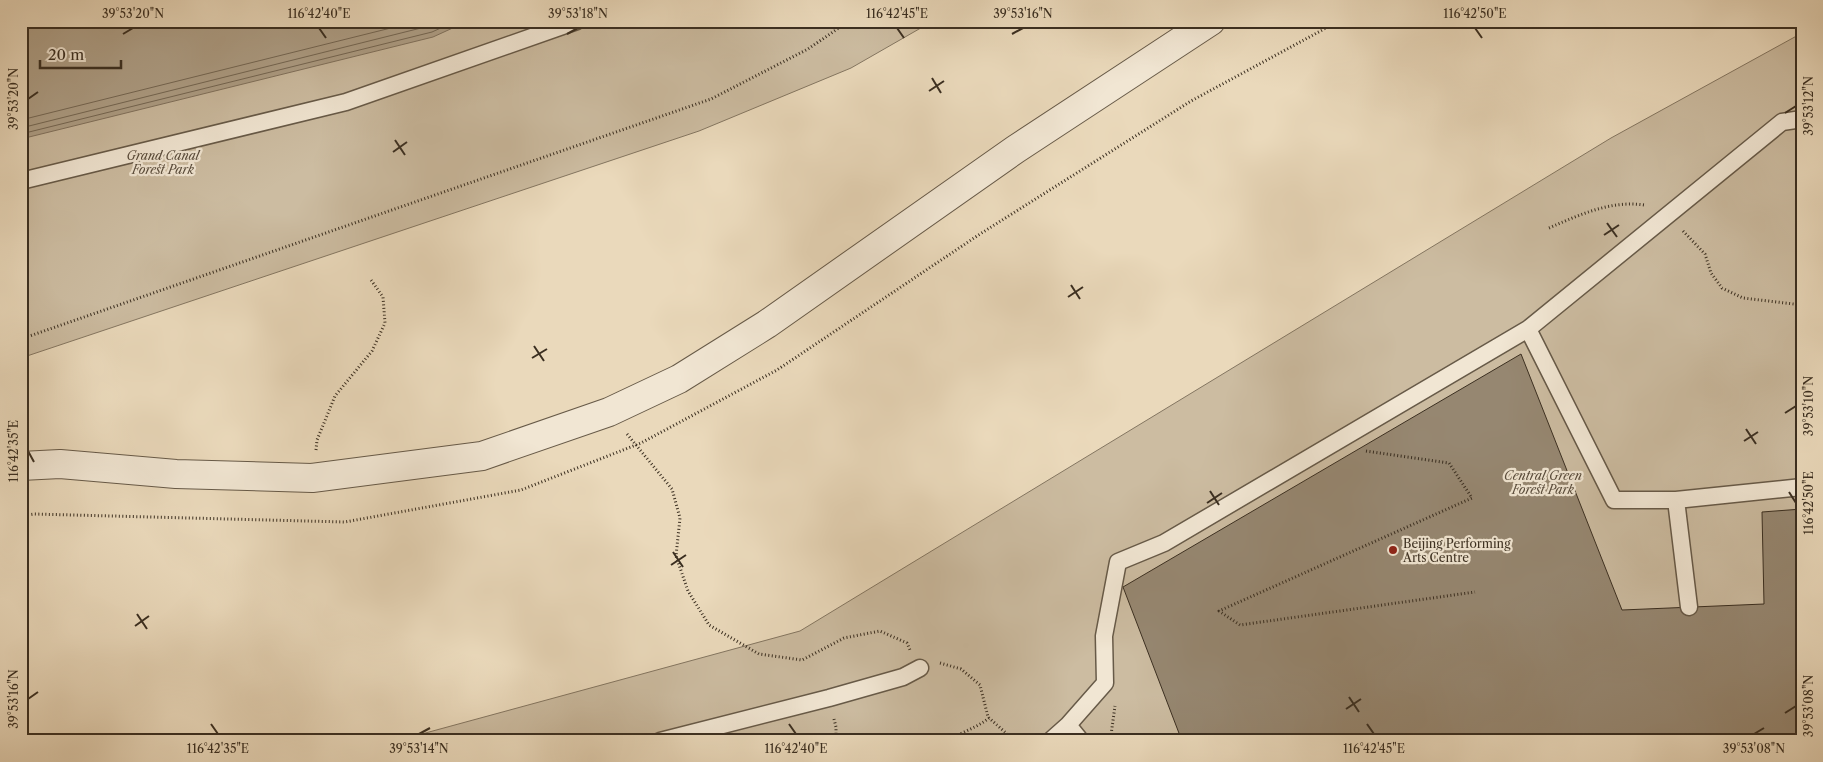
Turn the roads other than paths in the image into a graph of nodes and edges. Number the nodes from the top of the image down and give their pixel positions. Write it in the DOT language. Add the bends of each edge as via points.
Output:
graph roads {
  1 [pos="577,21"];
  2 [pos="1211,21"];
  3 [pos="1802,119"];
  4 [pos="21,181"];
  5 [pos="1528,329"];
  6 [pos="21,466"];
  7 [pos="1802,487"];
  8 [pos="1676,500"];
  9 [pos="1689,607"];
  10 [pos="920,668"];
  11 [pos="1068,725"];
  12 [pos="660,741"];
  13 [pos="1050,741"];
  14 [pos="1080,741"];
  1 -- 4 [label="lane" via="346,102"];
  2 -- 6 [label="street" via="1016,150 767,324 679,379 609,412 482,456 312,478 176,474 60,464"];
  3 -- 5 [label="lane" via="1782,122"];
  5 -- 8 [label="lane" via="1614,500"];
  5 -- 11 [label="lane" via="1164,543 1118,562 1104,636 1104,683"];
  7 -- 8 [label="lane"];
  8 -- 9 [label="lane"];
  10 -- 12 [label="lane" via="903,677 829,698"];
  11 -- 13 [label="lane"];
  11 -- 14 [label="lane"];
}
